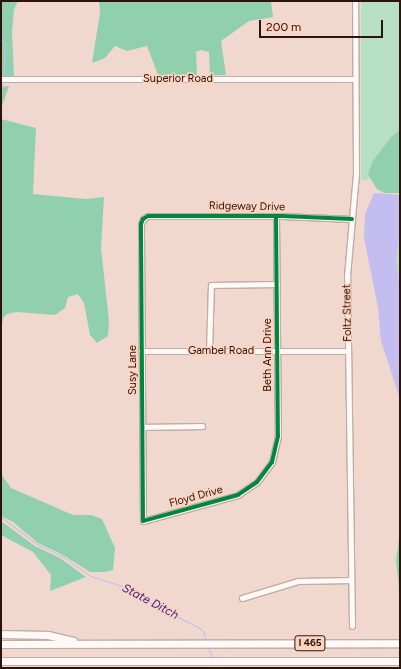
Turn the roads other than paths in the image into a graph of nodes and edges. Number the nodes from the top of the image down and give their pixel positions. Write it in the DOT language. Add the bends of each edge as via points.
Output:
graph roads {
  1 [pos="355,1"];
  2 [pos="1,79"];
  3 [pos="355,79"];
  4 [pos="276,216"];
  5 [pos="143,218"];
  6 [pos="352,219"];
  7 [pos="277,284"];
  8 [pos="141,351"];
  9 [pos="209,351"];
  10 [pos="277,352"];
  11 [pos="348,352"];
  12 [pos="202,426"];
  13 [pos="142,427"];
  14 [pos="253,486"];
  15 [pos="143,521"];
  16 [pos="352,580"];
  17 [pos="242,598"];
  18 [pos="352,626"];
  19 [pos="1,634"];
  20 [pos="400,643"];
  21 [pos="1,644"];
  22 [pos="89,644"];
  23 [pos="1,661"];
  24 [pos="400,661"];
  1 -- 3 [label="street, Foltz Street"];
  2 -- 3 [label="street, Superior Road"];
  3 -- 6 [label="street, Foltz Street" via="356,173"];
  4 -- 5 [label="street, Ridgeway Drive"];
  4 -- 6 [label="street, Ridgeway Drive"];
  4 -- 7 [label="street, Beth Ann Drive"];
  5 -- 8 [label="street, Susy Lane"];
  6 -- 11 [label="street, Foltz Street" via="347,264"];
  7 -- 9 [label="street" via="211,285"];
  7 -- 10 [label="street, Beth Ann Drive"];
  8 -- 9 [label="street, Gambel Road"];
  8 -- 13 [label="street, Susy Lane"];
  9 -- 10 [label="street, Gambel Road"];
  10 -- 11 [label="street, Gambel Road"];
  10 -- 14 [label="street, Beth Ann Drive" via="276,447 269,467"];
  11 -- 16 [label="street, Foltz Street"];
  12 -- 13 [label="street"];
  13 -- 15 [label="street, Susy Lane"];
  14 -- 15 [label="street, Floyd Drive" via="232,496"];
  16 -- 17 [label="street" via="298,581"];
  16 -- 18 [label="street, Foltz Street"];
  19 -- 22 [label="highway" via="48,636"];
  20 -- 22 [label="highway, I 465"];
  21 -- 22 [label="highway, I 465"];
  23 -- 24 [label="highway, I 465"];
}
